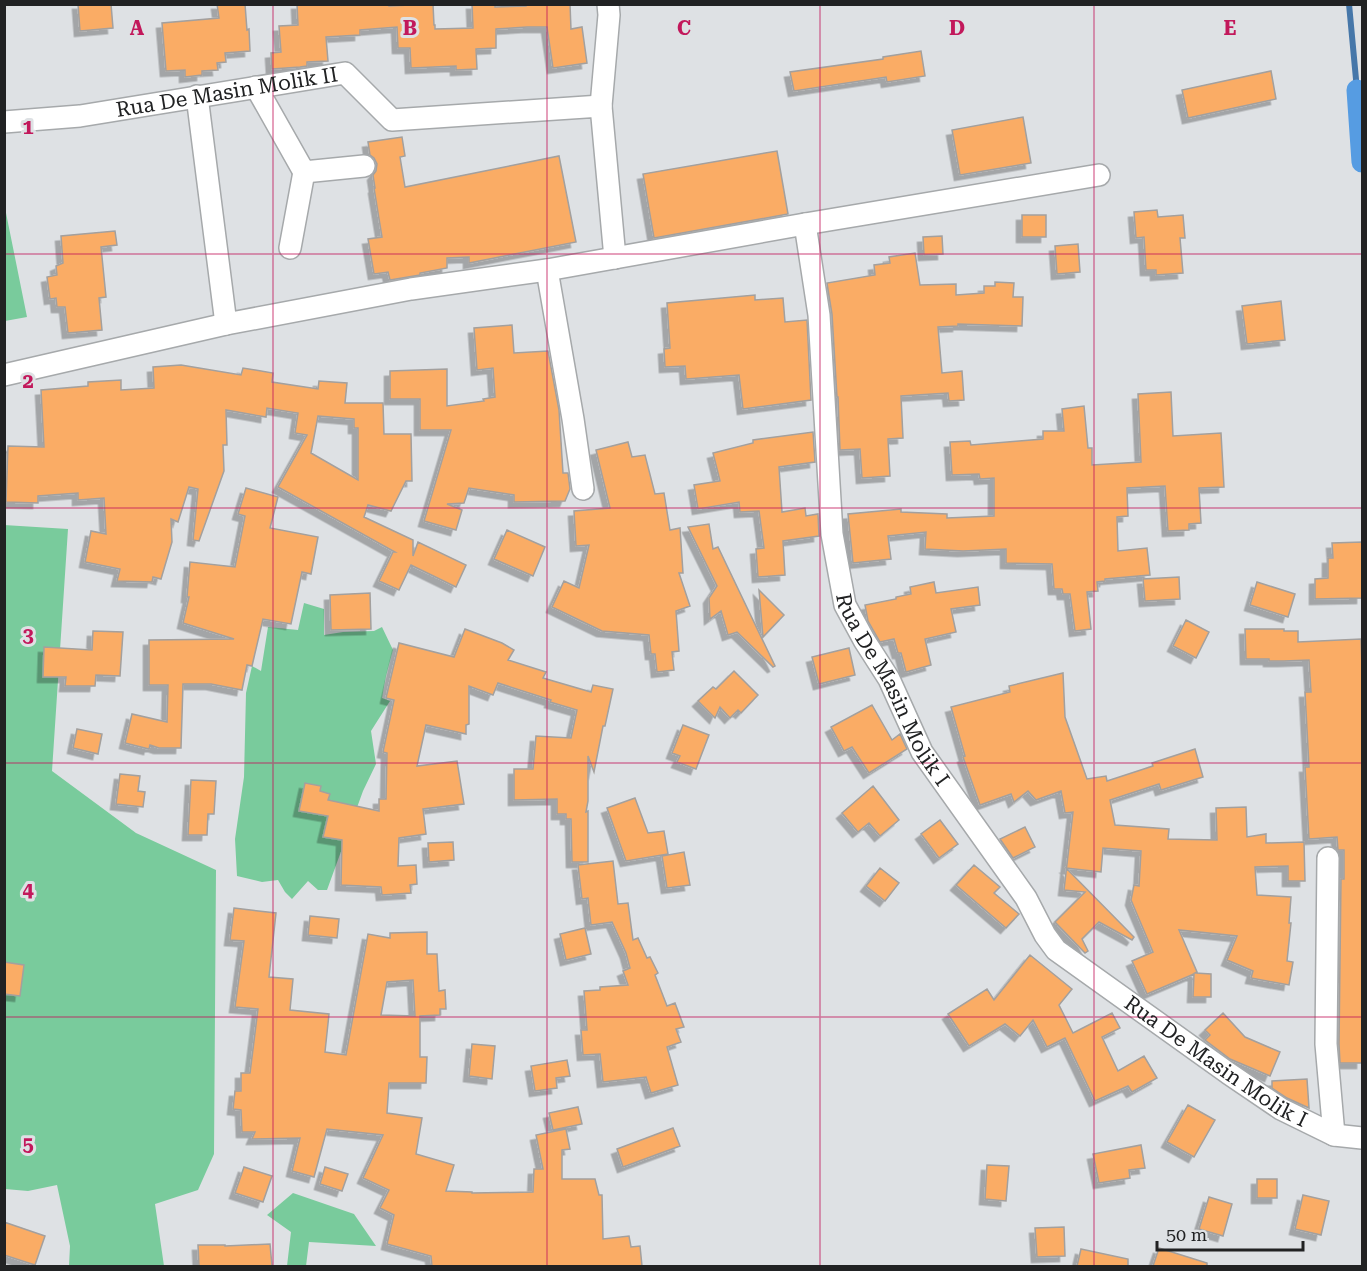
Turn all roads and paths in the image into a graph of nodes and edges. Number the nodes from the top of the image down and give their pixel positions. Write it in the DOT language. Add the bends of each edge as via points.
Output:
graph roads {
  1 [pos="608,4"];
  2 [pos="256,87"];
  3 [pos="197,96"];
  4 [pos="601,106"];
  5 [pos="4,122"];
  6 [pos="364,166"];
  7 [pos="304,172"];
  8 [pos="1099,175"];
  9 [pos="805,224"];
  10 [pos="290,248"];
  11 [pos="615,258"];
  12 [pos="547,270"];
  13 [pos="226,324"];
  14 [pos="4,375"];
  15 [pos="583,489"];
  16 [pos="1328,858"];
  17 [pos="1334,1135"];
  18 [pos="1362,1138"];
  1 -- 4 [label="street"];
  2 -- 3 [label="street, Rua De Masin Molik II"];
  2 -- 4 [label="street, Rua De Masin Molik II" via="345,73 392,120"];
  2 -- 7 [label="street"];
  3 -- 5 [label="street, Rua De Masin Molik II" via="80,116"];
  3 -- 13 [label="street"];
  4 -- 11 [label="street"];
  6 -- 7 [label="street"];
  7 -- 10 [label="street"];
  8 -- 9 [label="street"];
  9 -- 11 [label="street"];
  9 -- 17 [label="street, Rua De Masin Molik I" via="819,315 832,534 845,605 889,679 921,752 1026,898 1056,950 1281,1109"];
  11 -- 12 [label="street"];
  12 -- 13 [label="street" via="411,289"];
  12 -- 15 [label="street"];
  13 -- 14 [label="street"];
  16 -- 17 [label="street" via="1326,1044"];
  17 -- 18 [label="street, Rua De Masin Molik I"];
}
